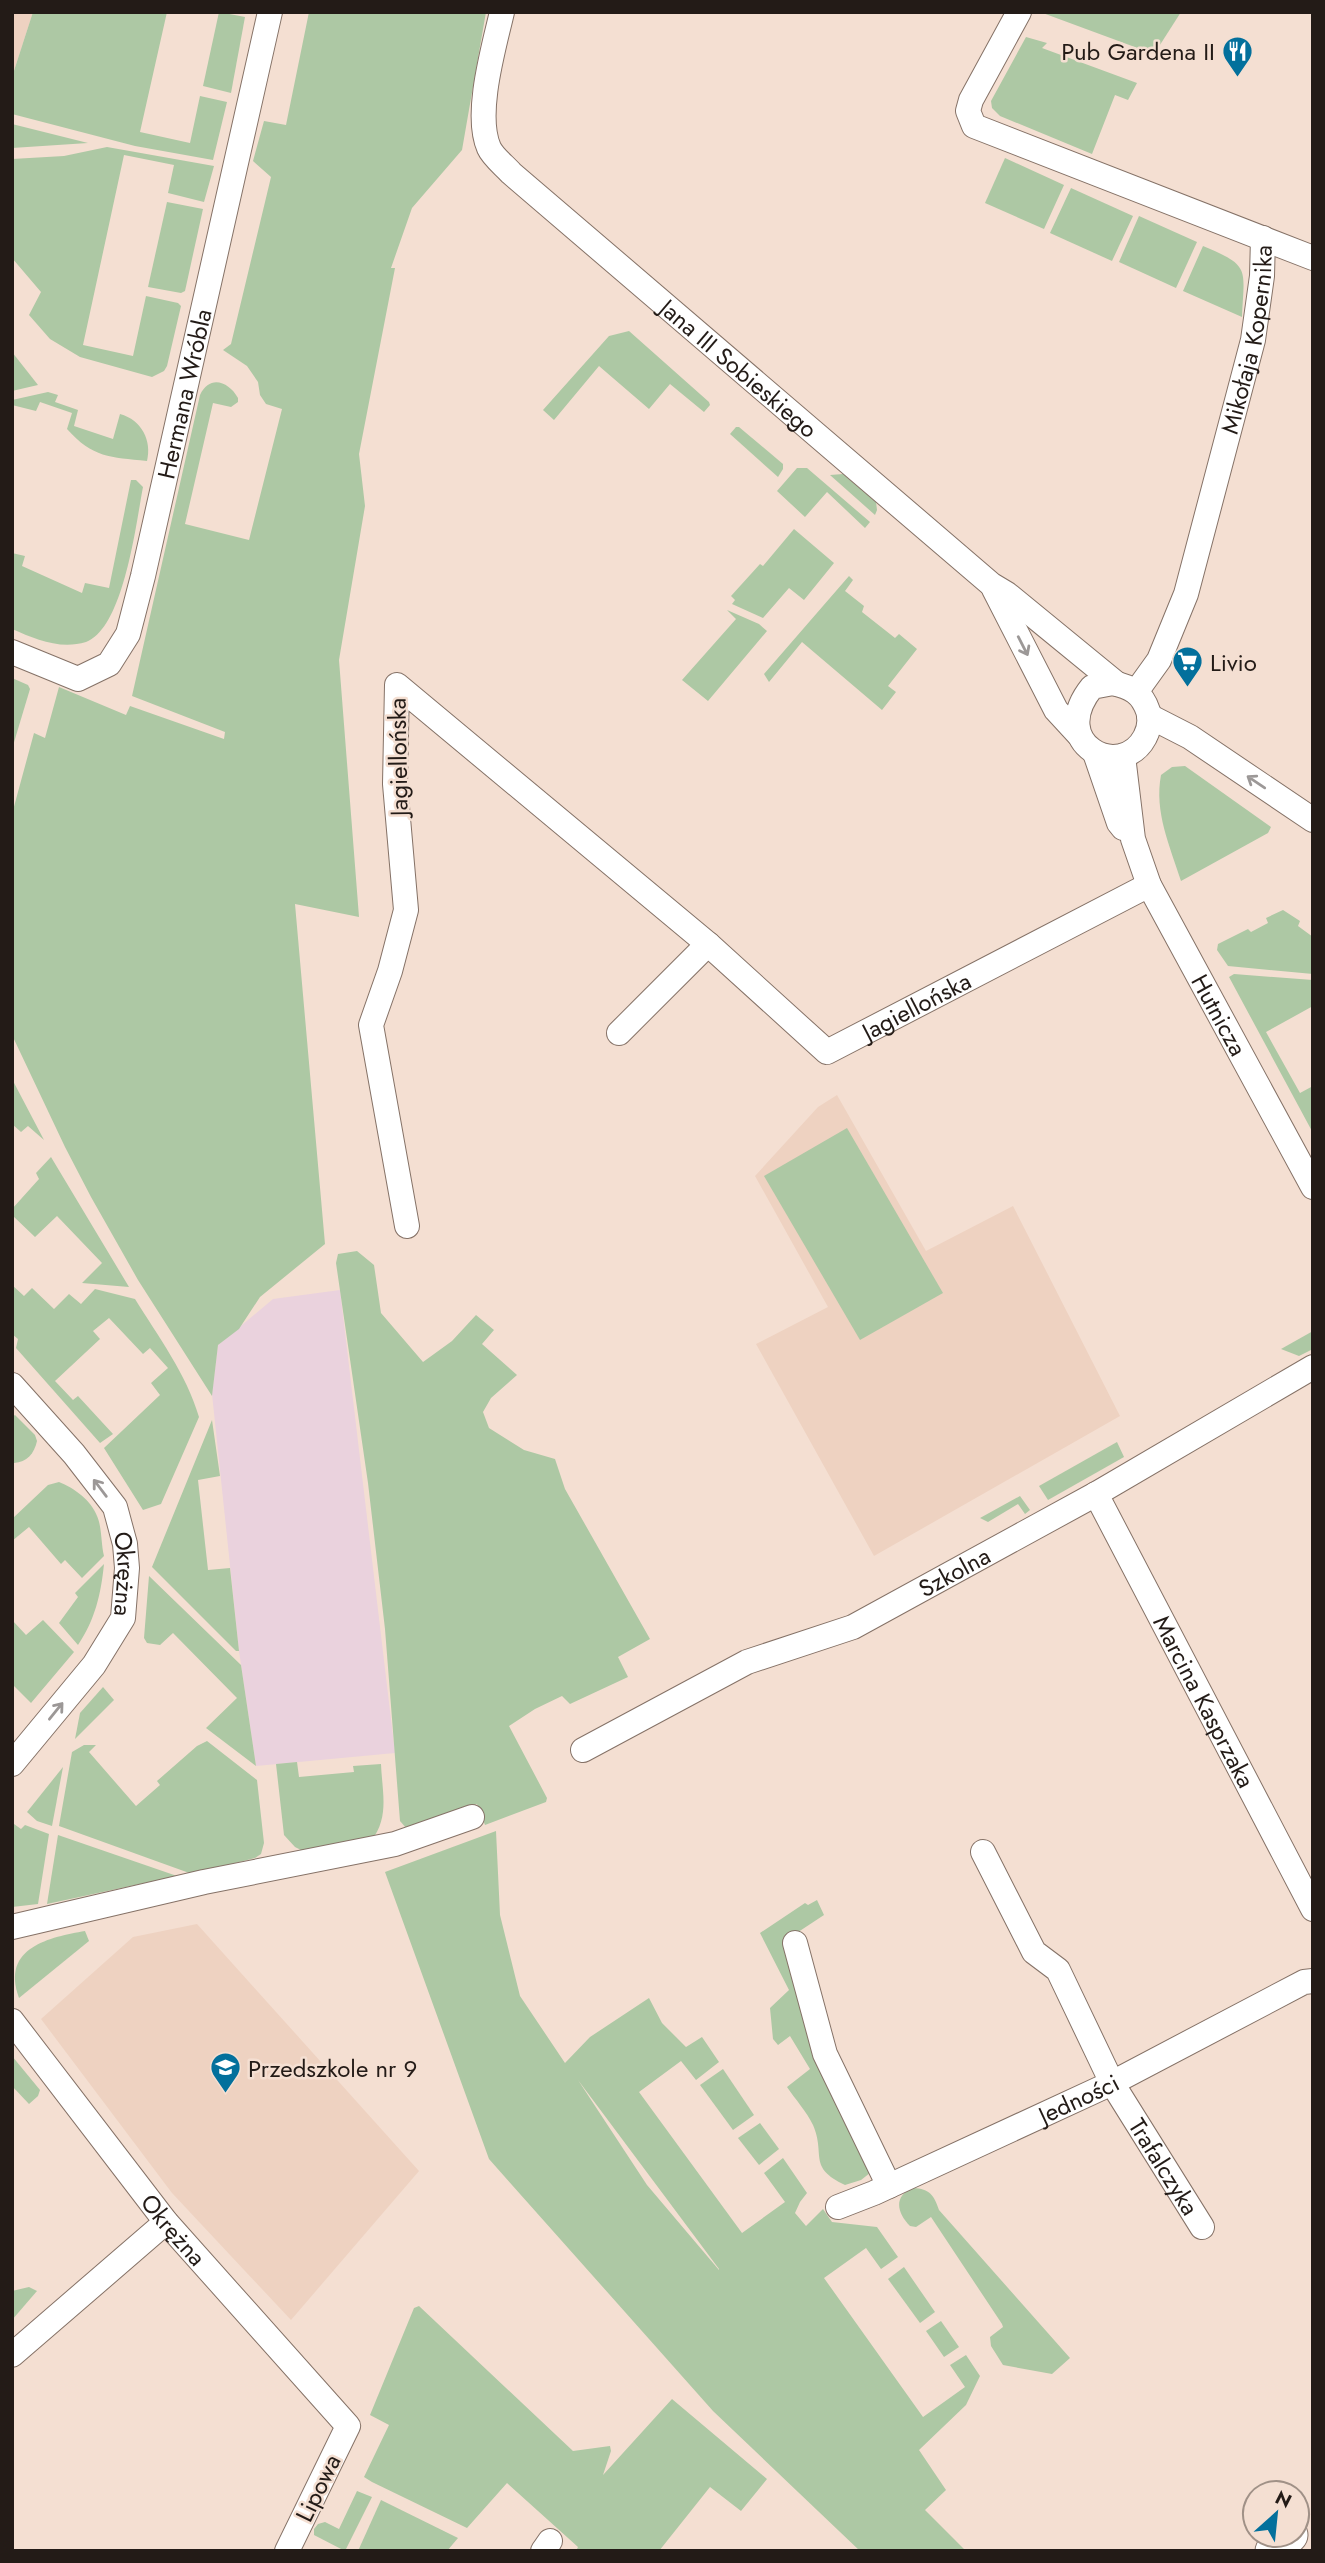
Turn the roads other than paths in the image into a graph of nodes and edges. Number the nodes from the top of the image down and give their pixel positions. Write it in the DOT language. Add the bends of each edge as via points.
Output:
graph roads {
  1 [pos="270,12"];
  2 [pos="502,12"];
  3 [pos="1019,12"];
  4 [pos="1263,238"];
  5 [pos="1313,258"];
  6 [pos="992,585"];
  7 [pos="12,652"];
  8 [pos="1127,688"];
  9 [pos="1150,716"];
  10 [pos="1087,744"];
  11 [pos="1123,756"];
  12 [pos="1313,820"];
  13 [pos="1133,839"];
  14 [pos="1149,885"];
  15 [pos="708,944"];
  16 [pos="619,1033"];
  17 [pos="1313,1187"];
  18 [pos="407,1226"];
  19 [pos="1313,1367"];
  20 [pos="12,1385"];
  21 [pos="1096,1494"];
  22 [pos="583,1750"];
  23 [pos="12,1764"];
  24 [pos="472,1817"];
  25 [pos="983,1852"];
  26 [pos="1313,1909"];
  27 [pos="12,1927"];
  28 [pos="794,1942"];
  29 [pos="1313,1981"];
  30 [pos="12,2021"];
  31 [pos="1112,2082"];
  32 [pos="889,2186"];
  33 [pos="838,2207"];
  34 [pos="166,2222"];
  35 [pos="1202,2227"];
  36 [pos="12,2355"];
  37 [pos="348,2426"];
  38 [pos="287,2551"];
  1 -- 7 [label="street, Hermana Wróbla" via="128,634 109,664 78,679"];
  2 -- 6 [label="street, Jana III Sobieskiego" via="488,72 484,122 489,149 511,173"];
  3 -- 4 [label="street, Mikołaja Kopernika" via="971,100 968,111 974,126"];
  4 -- 5 [label="street"];
  4 -- 8 [label="street, Mikołaja Kopernika" via="1254,340 1186,594 1159,660"];
  6 -- 8 [label="street, Jana III Sobieskiego"];
  6 -- 10 [label="street, Jana III Sobieskiego, one-way" via="1056,710"];
  8 -- 9 [label="street" via="1145,701"];
  8 -- 10 [label="street" via="1092,687 1084,696 1076,722"];
  9 -- 11 [label="street" via="1142,743"];
  12 -- 9 [label="street, one-way" via="1190,737"];
  10 -- 11 [label="street" via="1104,756"];
  10 -- 13 [label="street, Hutnicza" via="1119,823"];
  11 -- 13 [label="street, Hutnicza"];
  13 -- 14 [label="street, Hutnicza"];
  14 -- 15 [label="street, Jagiellońska" via="827,1052"];
  14 -- 17 [label="street, Hutnicza"];
  15 -- 16 [label="street"];
  15 -- 18 [label="street, Jagiellońska" via="397,685 395,784 406,910 371,1025"];
  19 -- 21 [label="street, Szkolna"];
  23 -- 20 [label="street, Okrężna, one-way" via="93,1665 123,1618 127,1568 115,1507"];
  21 -- 22 [label="street, Szkolna" via="853,1628 747,1662"];
  21 -- 26 [label="street, Marcina Kasprzaka"];
  24 -- 27 [label="street" via="395,1844"];
  25 -- 31 [label="street, Trafalczyka" via="1034,1952 1058,1970"];
  28 -- 32 [label="street" via="825,2054"];
  29 -- 31 [label="street, Jedności"];
  30 -- 34 [label="street, Okrężna"];
  31 -- 32 [label="street, Jedności"];
  31 -- 35 [label="street, Trafalczyka"];
  32 -- 33 [label="street, Jedności"];
  34 -- 36 [label="street"];
  34 -- 37 [label="street, Okrężna"];
  37 -- 38 [label="street, Lipowa"];
}
